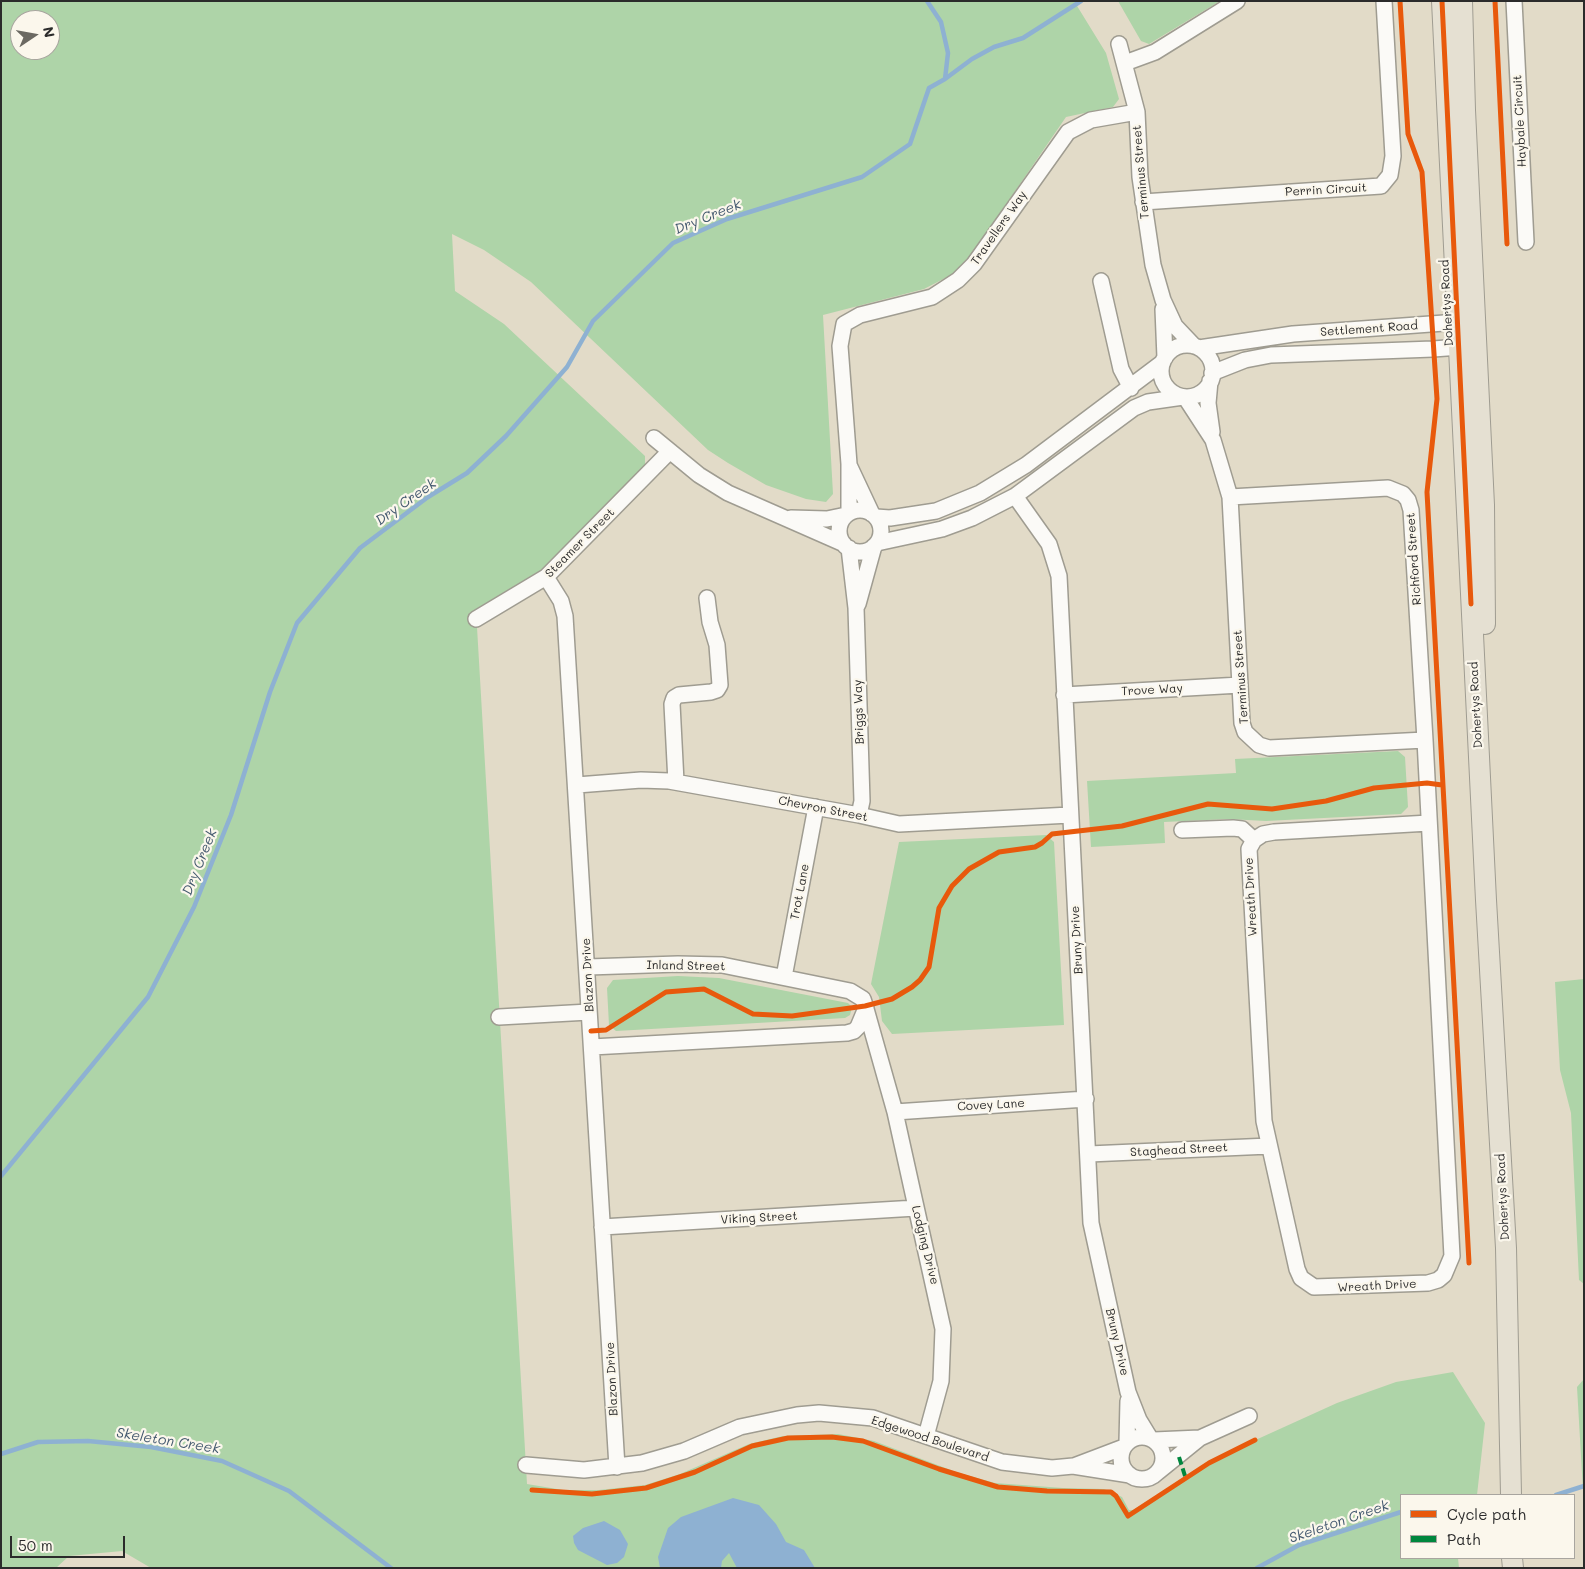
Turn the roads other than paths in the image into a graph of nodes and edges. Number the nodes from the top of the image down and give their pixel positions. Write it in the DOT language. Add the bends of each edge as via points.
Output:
graph roads {
  1 [pos="1237,1"];
  2 [pos="1384,1"];
  3 [pos="1442,1"];
  4 [pos="1462,1"];
  5 [pos="1514,1"];
  6 [pos="1119,44"];
  7 [pos="1125,62"];
  8 [pos="1137,112"];
  9 [pos="1142,202"];
  10 [pos="1526,242"];
  11 [pos="1101,281"];
  12 [pos="1163,300"];
  13 [pos="1458,322"];
  14 [pos="1476,333"];
  15 [pos="1197,347"];
  16 [pos="1460,347"];
  17 [pos="1164,360"];
  18 [pos="1211,377"];
  19 [pos="1131,388"];
  20 [pos="1184,397"];
  21 [pos="654,438"];
  22 [pos="1212,440"];
  23 [pos="670,451"];
  24 [pos="848,464"];
  25 [pos="1015,496"];
  26 [pos="1230,497"];
  27 [pos="848,514"];
  28 [pos="874,515"];
  29 [pos="790,518"];
  30 [pos="876,544"];
  31 [pos="846,546"];
  32 [pos="546,577"];
  33 [pos="707,598"];
  34 [pos="856,608"];
  35 [pos="476,618"];
  36 [pos="1240,685"];
  37 [pos="1064,695"];
  38 [pos="1425,740"];
  39 [pos="676,782"];
  40 [pos="576,785"];
  41 [pos="816,807"];
  42 [pos="859,815"];
  43 [pos="1070,815"];
  44 [pos="1429,824"];
  45 [pos="1182,830"];
  46 [pos="1254,840"];
  47 [pos="1486,900"];
  48 [pos="588,967"];
  49 [pos="784,978"];
  50 [pos="589,1012"];
  51 [pos="499,1017"];
  52 [pos="861,1020"];
  53 [pos="592,1046"];
  54 [pos="880,1054"];
  55 [pos="1086,1099"];
  56 [pos="895,1112"];
  57 [pos="1269,1146"];
  58 [pos="1089,1154"];
  59 [pos="916,1208"];
  60 [pos="602,1227"];
  61 [pos="1128,1392"];
  62 [pos="1249,1416"];
  63 [pos="926,1436"];
  64 [pos="1200,1438"];
  65 [pos="1152,1439"];
  66 [pos="1125,1445"];
  67 [pos="526,1465"];
  68 [pos="1073,1466"];
  69 [pos="617,1467"];
  70 [pos="1158,1472"];
  71 [pos="1130,1475"];
  72 [pos="1510,1494"];
  1 -- 7 [label="street" via="1155,52"];
  2 -- 9 [label="street, Perrin Circuit" via="1393,156 1390,175 1381,186"];
  3 -- 13 [label="main road, Dohertys Road"];
  4 -- 14 [label="main road, Dohertys Road"];
  5 -- 10 [label="street, Haybale Circuit"];
  6 -- 7 [label="street, Terminus Street"];
  7 -- 8 [label="street, Terminus Street"];
  8 -- 9 [label="street, Terminus Street"];
  8 -- 24 [label="street, Travellers Way" via="1091,120 1068,132 974,264 958,280 932,297 860,315 844,324 840,346"];
  9 -- 12 [label="street, Terminus Street"];
  11 -- 19 [label="street" via="1121,368"];
  12 -- 15 [label="street, Terminus Street" via="1175,326"];
  12 -- 17 [label="street, Terminus Street"];
  13 -- 14 [label="street"];
  13 -- 15 [label="street, Settlement Road" via="1293,334"];
  13 -- 16 [label="main road, Dohertys Road"];
  14 -- 16 [label="street"];
  14 -- 47 [label="main road, Dohertys Road" via="1484,505"];
  15 -- 17 [label="street" via="1178,347"];
  15 -- 18 [label="street" via="1209,359"];
  16 -- 18 [label="street, Settlement Road" via="1271,355 1246,360"];
  16 -- 47 [label="main road, Dohertys Road"];
  17 -- 19 [label="street"];
  17 -- 20 [label="street" via="1161,377 1164,384"];
  18 -- 20 [label="street" via="1200,393"];
  18 -- 22 [label="street, Terminus Street" via="1208,403"];
  19 -- 28 [label="street" via="1026,465 980,493 936,511 890,518"];
  20 -- 22 [label="street, Terminus Street"];
  20 -- 25 [label="street" via="1148,402 1134,408"];
  21 -- 23 [label="street"];
  22 -- 26 [label="street, Terminus Street"];
  23 -- 29 [label="street" via="728,493"];
  23 -- 32 [label="street, Steamer Street"];
  24 -- 27 [label="street"];
  24 -- 28 [label="street"];
  25 -- 30 [label="street" via="942,529"];
  25 -- 37 [label="street, Bruny Drive" via="1046,539 1059,576"];
  26 -- 36 [label="street, Terminus Street"];
  26 -- 38 [label="street, Richford Street" via="1388,488 1403,494 1408,500"];
  27 -- 28 [label="street" via="861,510"];
  27 -- 29 [label="street" via="827,519"];
  27 -- 31 [label="street" via="840,526"];
  28 -- 30 [label="street" via="881,530"];
  29 -- 31 [label="street"];
  30 -- 31 [label="street" via="862,551"];
  30 -- 34 [label="street, Briggs Way"];
  31 -- 34 [label="street, Briggs Way"];
  32 -- 35 [label="street, Steamer Street"];
  32 -- 40 [label="street, Blazon Drive" via="561,601 565,616"];
  33 -- 39 [label="street" via="717,644 720,685 711,692 674,698"];
  34 -- 42 [label="street, Briggs Way" via="862,801"];
  36 -- 37 [label="street, Trove Way"];
  36 -- 38 [label="street, Terminus Street" via="1242,723 1252,740 1269,748"];
  37 -- 43 [label="street, Bruny Drive"];
  38 -- 44 [label="street, Wreath Drive"];
  39 -- 40 [label="street, Chevron Street" via="641,780"];
  39 -- 41 [label="street, Chevron Street"];
  40 -- 48 [label="street, Blazon Drive"];
  41 -- 42 [label="street, Chevron Street"];
  41 -- 49 [label="street, Trot Lane"];
  42 -- 43 [label="street, Chevron Street" via="899,824"];
  43 -- 55 [label="street, Bruny Drive"];
  44 -- 46 [label="street, Wreath Drive" via="1274,832"];
  44 -- 57 [label="street, Wreath Drive" via="1452,1256 1444,1275 1428,1284 1323,1288 1307,1284 1297,1269"];
  45 -- 46 [label="street, Wreath Drive" via="1242,829"];
  46 -- 57 [label="street, Wreath Drive" via="1249,849 1249,861 1261,1098"];
  47 -- 72 [label="main road, Dohertys Road" via="1506,1248"];
  48 -- 49 [label="street, Inland Street" via="722,965"];
  48 -- 50 [label="street, Blazon Drive"];
  49 -- 52 [label="street, Inland Street" via="850,991 863,999"];
  50 -- 51 [label="street"];
  50 -- 53 [label="street, Blazon Drive"];
  52 -- 53 [label="street"];
  52 -- 54 [label="street"];
  52 -- 54 [label="street, Lodging Drive" via="870,1028"];
  53 -- 60 [label="street, Blazon Drive"];
  54 -- 56 [label="street, Lodging Drive"];
  55 -- 56 [label="street, Covey Lane"];
  55 -- 58 [label="street, Bruny Drive"];
  56 -- 59 [label="street, Lodging Drive"];
  57 -- 58 [label="street, Staghead Street"];
  58 -- 61 [label="street, Bruny Drive" via="1092,1223"];
  59 -- 60 [label="street, Viking Street"];
  59 -- 63 [label="street, Lodging Drive" via="943,1329 941,1381"];
  60 -- 69 [label="street, Blazon Drive"];
  61 -- 65 [label="street, Bruny Drive" via="1139,1420"];
  61 -- 66 [label="street, Bruny Drive"];
  62 -- 64 [label="street"];
  63 -- 68 [label="street, Edgewood Boulevard" via="1002,1462 1037,1467"];
  63 -- 69 [label="street, Edgewood Boulevard" via="873,1418 812,1414 740,1427 684,1452"];
  64 -- 65 [label="street"];
  64 -- 70 [label="street"];
  65 -- 66 [label="street" via="1140,1436"];
  65 -- 70 [label="street" via="1162,1449"];
  66 -- 68 [label="street, Edgewood Boulevard"];
  66 -- 71 [label="street" via="1121,1453 1122,1465"];
  67 -- 69 [label="street, Edgewood Boulevard" via="584,1470"];
  68 -- 71 [label="street, Edgewood Boulevard"];
  70 -- 71 [label="street" via="1147,1479"];
}
